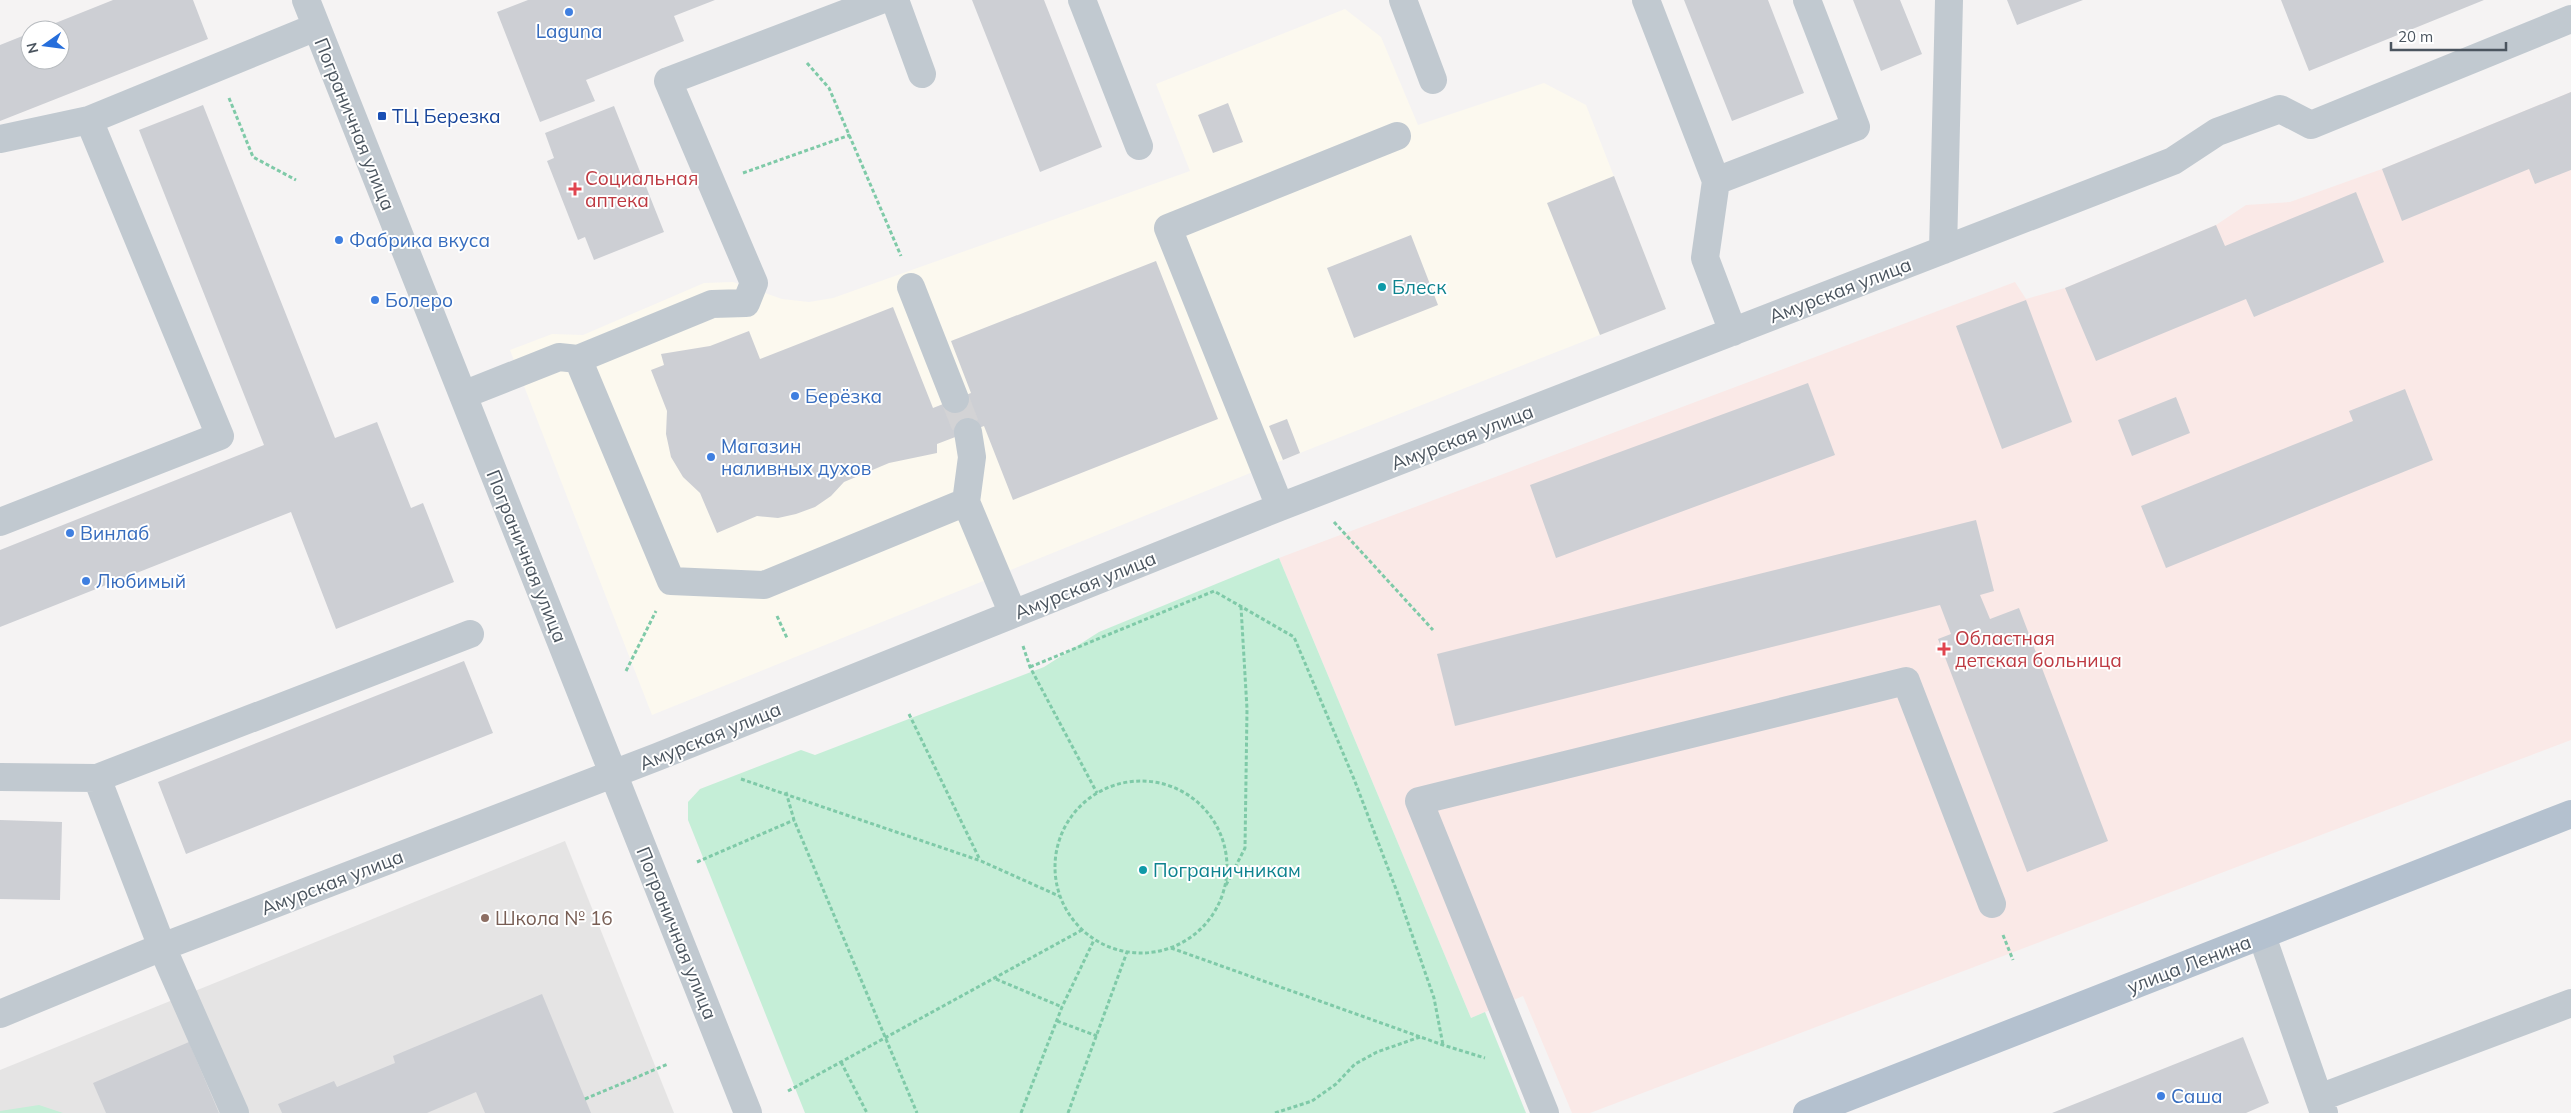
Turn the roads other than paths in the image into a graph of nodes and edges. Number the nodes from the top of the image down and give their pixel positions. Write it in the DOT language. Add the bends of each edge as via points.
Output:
graph roads {
  1 [pos="306,0"];
  2 [pos="882,0"];
  3 [pos="895,0"];
  4 [pos="1082,0"];
  5 [pos="1402,0"];
  6 [pos="1646,0"];
  7 [pos="1807,0"];
  8 [pos="1949,0"];
  9 [pos="2571,19"];
  10 [pos="316,27"];
  11 [pos="922,74"];
  12 [pos="1433,80"];
  13 [pos="89,120"];
  14 [pos="1397,136"];
  15 [pos="0,139"];
  16 [pos="1139,146"];
  17 [pos="1716,181"];
  18 [pos="1943,250"];
  19 [pos="908,275"];
  20 [pos="1733,332"];
  21 [pos="578,359"];
  22 [pos="463,394"];
  23 [pos="955,399"];
  24 [pos="968,432"];
  25 [pos="966,502"];
  26 [pos="1280,507"];
  27 [pos="0,522"];
  28 [pos="1013,614"];
  29 [pos="470,634"];
  30 [pos="614,774"];
  31 [pos="0,777"];
  32 [pos="97,778"];
  33 [pos="2571,814"];
  34 [pos="1992,904"];
  35 [pos="2262,936"];
  36 [pos="162,946"];
  37 [pos="2571,1003"];
  38 [pos="0,1014"];
  39 [pos="2322,1105"];
  40 [pos="235,1113"];
  41 [pos="748,1113"];
  42 [pos="1546,1113"];
  43 [pos="1809,1113"];
  1 -- 10 [label="street, Пограничная улица"];
  2 -- 21 [label="street" via="668,80 754,283 746,303 712,304"];
  3 -- 11 [label="street"];
  4 -- 16 [label="street"];
  5 -- 12 [label="street"];
  6 -- 17 [label="street"];
  7 -- 17 [label="street" via="1856,127"];
  8 -- 18 [label="street"];
  9 -- 18 [label="street, Амурская улица" via="2311,125 2280,108 2217,132 2173,161"];
  10 -- 13 [label="street"];
  10 -- 22 [label="street, Пограничная улица"];
  13 -- 15 [label="street"];
  13 -- 27 [label="street" via="220,436"];
  14 -- 26 [label="street" via="1168,228"];
  17 -- 20 [label="street" via="1705,258"];
  18 -- 20 [label="street, Амурская улица"];
  19 -- 23 [label="street"];
  20 -- 26 [label="street, Амурская улица"];
  21 -- 22 [label="street" via="559,357"];
  21 -- 25 [label="street" via="671,581 764,585"];
  22 -- 30 [label="street, Пограничная улица"];
  24 -- 25 [label="street" via="972,458"];
  25 -- 28 [label="street"];
  26 -- 28 [label="street, Амурская улица"];
  28 -- 30 [label="street, Амурская улица"];
  29 -- 32 [label="street"];
  30 -- 36 [label="street, Амурская улица"];
  30 -- 41 [label="street, Пограничная улица"];
  31 -- 32 [label="street"];
  32 -- 36 [label="street"];
  33 -- 35 [label="main road, улица Ленина"];
  34 -- 42 [label="street" via="1906,681 1419,801"];
  35 -- 39 [label="street"];
  35 -- 43 [label="main road, улица Ленина"];
  36 -- 38 [label="street, Амурская улица"];
  36 -- 40 [label="street"];
  37 -- 39 [label="street"];
}
